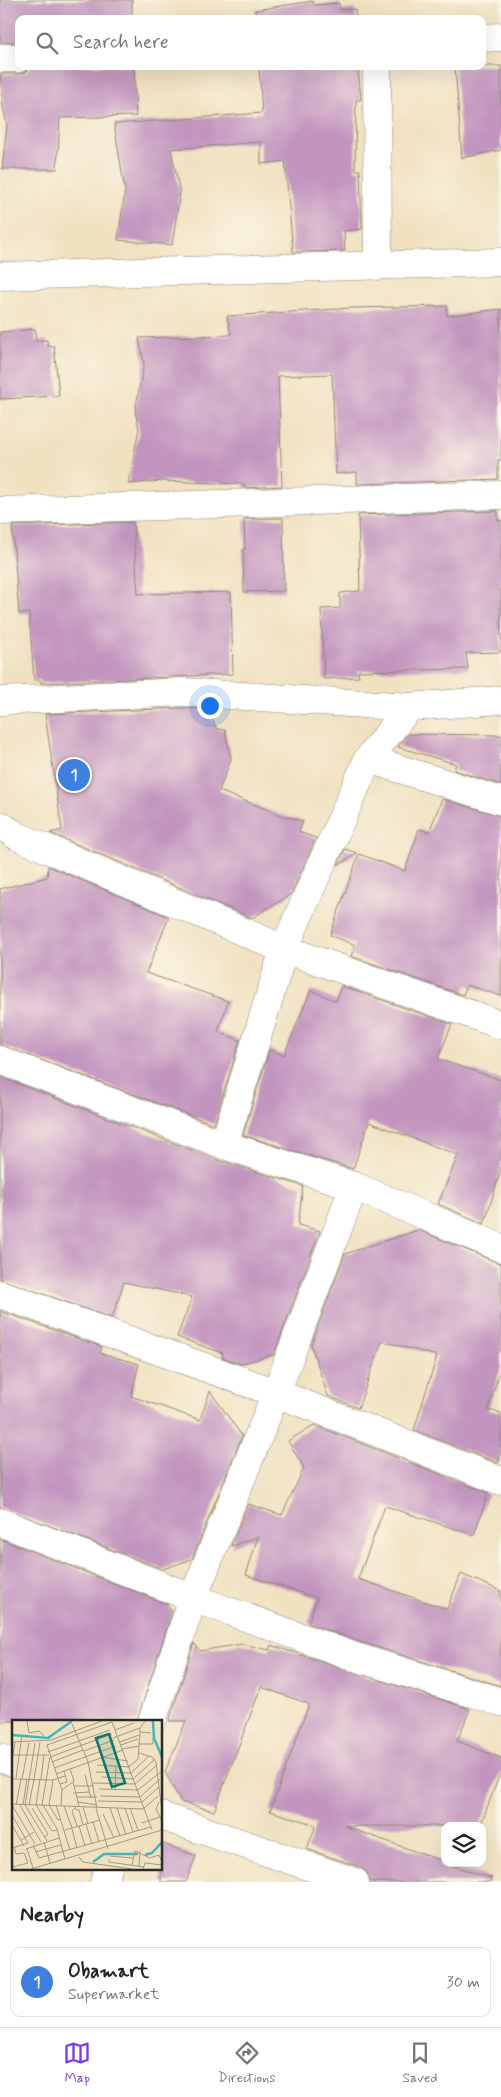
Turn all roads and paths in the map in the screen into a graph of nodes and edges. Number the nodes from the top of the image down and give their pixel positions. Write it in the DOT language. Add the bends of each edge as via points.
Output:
graph roads {
  1 [pos="501,37"];
  2 [pos="486,38"];
  3 [pos="0,58"];
  4 [pos="15,58"];
  5 [pos="377,70"];
  6 [pos="501,262"];
  7 [pos="378,266"];
  8 [pos="0,276"];
  9 [pos="501,495"];
  10 [pos="0,511"];
  11 [pos="0,700"];
  12 [pos="501,700"];
  13 [pos="409,707"];
  14 [pos="368,759"];
  15 [pos="501,801"];
  16 [pos="0,825"];
  17 [pos="284,948"];
  18 [pos="501,1025"];
  19 [pos="0,1060"];
  20 [pos="224,1145"];
  21 [pos="354,1186"];
  22 [pos="501,1248"];
  23 [pos="0,1294"];
  24 [pos="276,1393"];
  25 [pos="501,1481"];
  26 [pos="0,1522"];
  27 [pos="193,1598"];
  28 [pos="501,1702"];
  29 [pos="152,1720"];
  30 [pos="0,1758"];
  31 [pos="12,1762"];
  32 [pos="162,1816"];
  33 [pos="355,1882"];
  1 -- 2 [label="street"];
  3 -- 4 [label="street"];
  5 -- 7 [label="street"];
  6 -- 7 [label="street"];
  7 -- 8 [label="street"];
  9 -- 10 [label="street"];
  11 -- 13 [label="street" via="183,692"];
  12 -- 13 [label="street"];
  13 -- 14 [label="street"];
  14 -- 15 [label="street"];
  14 -- 17 [label="street"];
  16 -- 17 [label="street" via="17,836"];
  17 -- 18 [label="street"];
  17 -- 20 [label="street"];
  19 -- 20 [label="street"];
  20 -- 21 [label="street"];
  21 -- 22 [label="street"];
  21 -- 24 [label="street"];
  23 -- 24 [label="street"];
  24 -- 25 [label="street"];
  24 -- 27 [label="street"];
  26 -- 27 [label="street"];
  27 -- 28 [label="street" via="356,1657"];
  27 -- 29 [label="street"];
  30 -- 31 [label="street"];
  32 -- 33 [label="street"];
}
